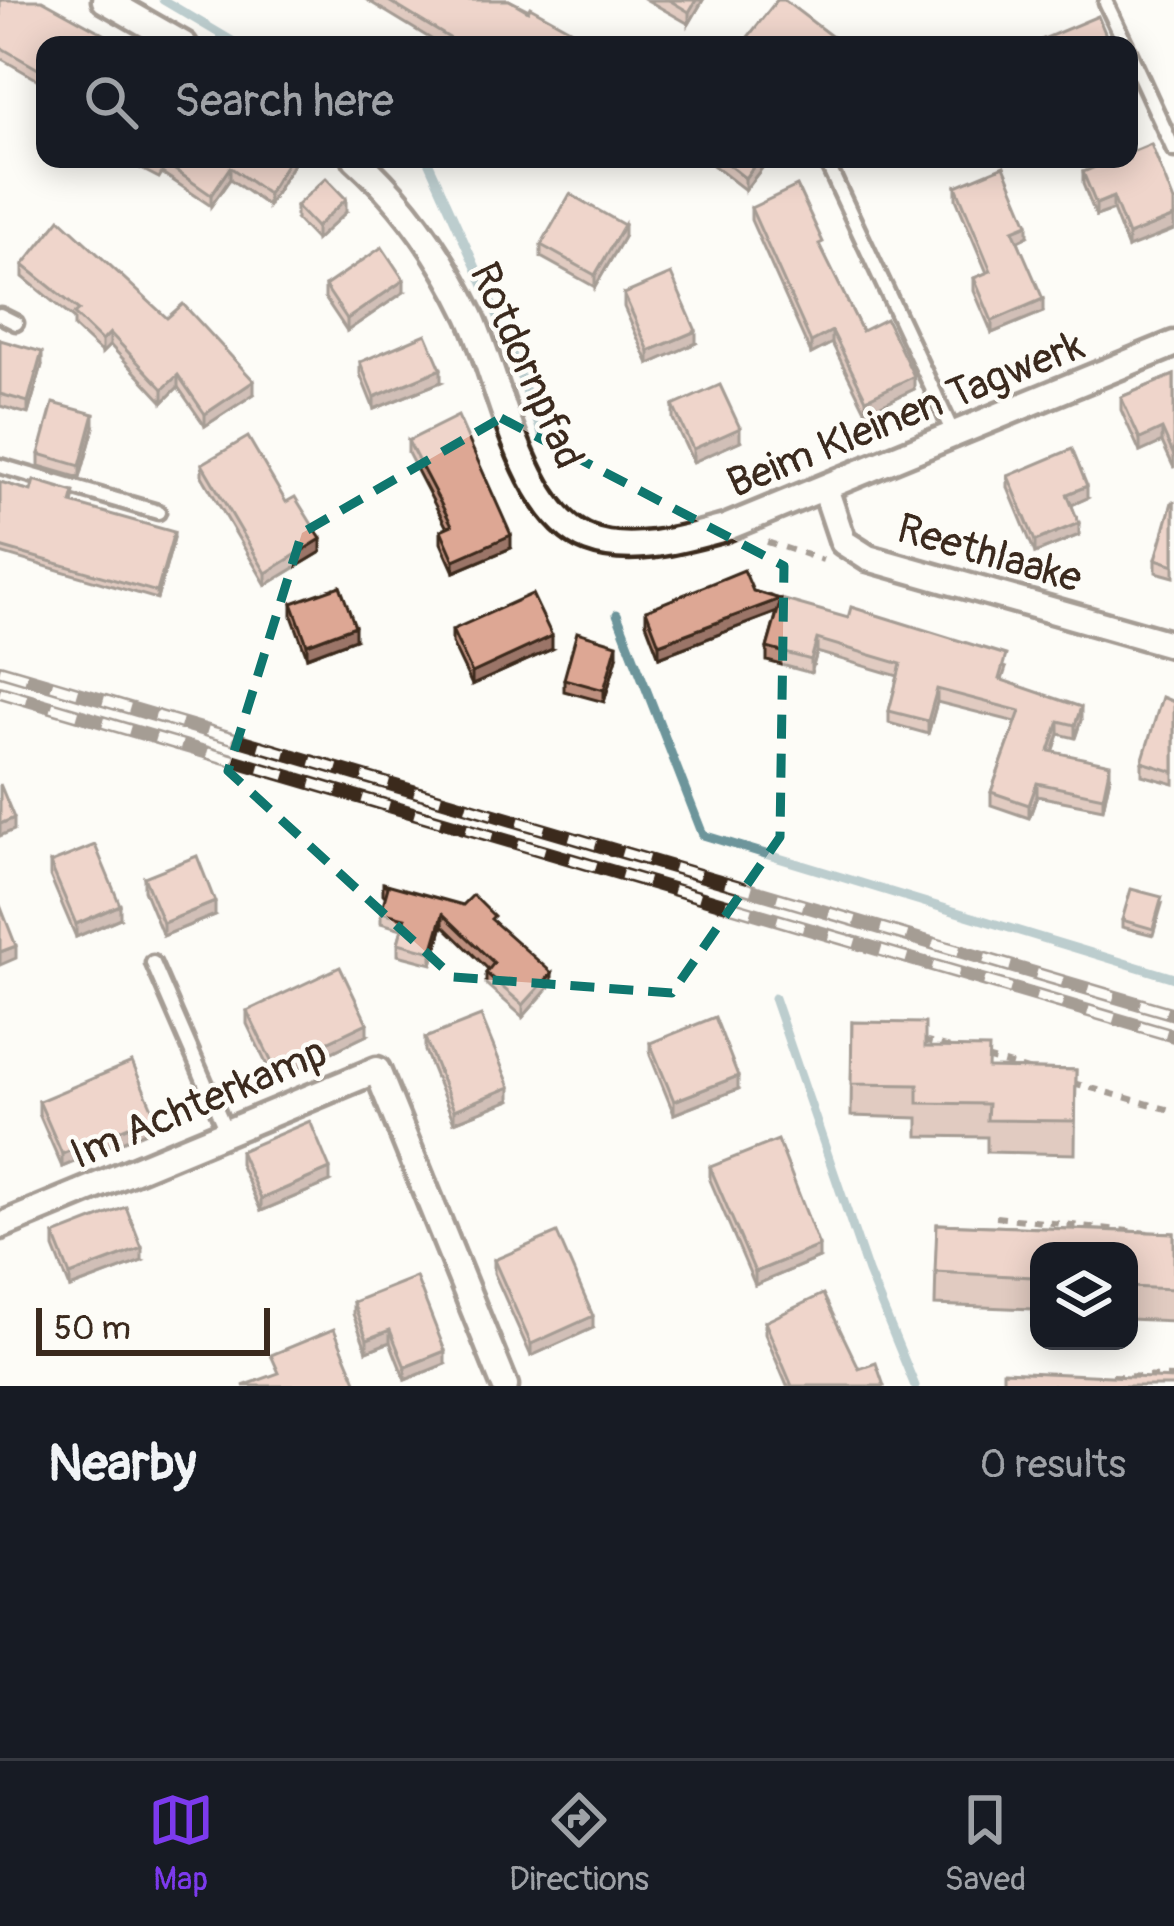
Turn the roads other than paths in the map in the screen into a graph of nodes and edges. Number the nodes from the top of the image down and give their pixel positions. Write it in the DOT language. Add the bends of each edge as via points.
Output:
graph roads {
  1 [pos="105,0"];
  2 [pos="1106,3"];
  3 [pos="168,36"];
  4 [pos="1121,36"];
  5 [pos="1138,73"];
  6 [pos="1174,150"];
  7 [pos="366,168"];
  8 [pos="829,168"];
  9 [pos="0,315"];
  10 [pos="16,323"];
  11 [pos="1174,344"];
  12 [pos="954,436"];
  13 [pos="0,466"];
  14 [pos="826,488"];
  15 [pos="158,512"];
  16 [pos="663,545"];
  17 [pos="1174,645"];
  18 [pos="153,964"];
  19 [pos="226,1132"];
  20 [pos="0,1226"];
  21 [pos="505,1386"];
  1 -- 3 [label="street"];
  2 -- 4 [label="lane"];
  5 -- 6 [label="lane"];
  7 -- 16 [label="street, Rotdornpfad" via="393,192 470,315 551,509 587,539"];
  8 -- 12 [label="lane"];
  9 -- 10 [label="lane"];
  11 -- 12 [label="street, Beim Kleinen Tagwerk"];
  12 -- 14 [label="street, Beim Kleinen Tagwerk"];
  13 -- 15 [label="lane"];
  14 -- 16 [label="street, Beim Kleinen Tagwerk"];
  14 -- 17 [label="street, Reethlaake" via="843,542 868,557"];
  18 -- 19 [label="lane"];
  19 -- 20 [label="street, Im Achterkamp"];
  19 -- 21 [label="street, Im Achterkamp" via="377,1070"];
}
